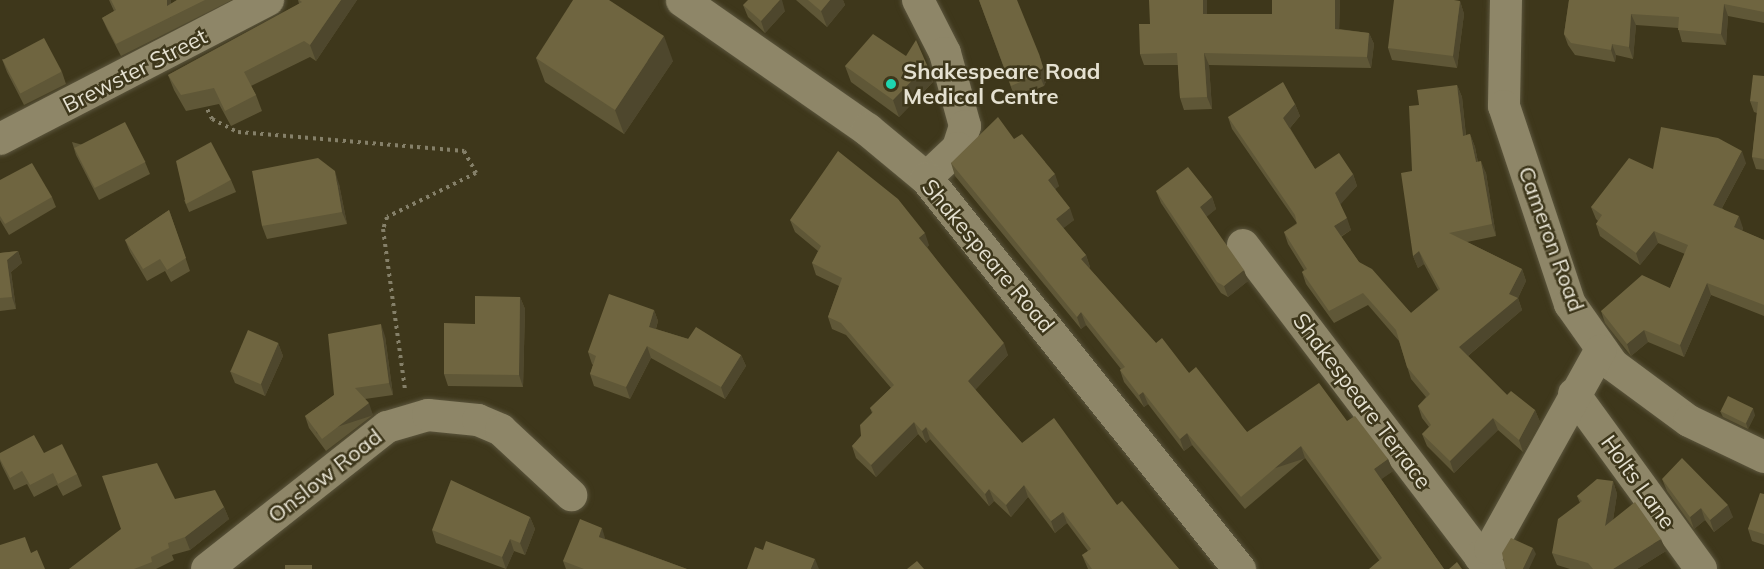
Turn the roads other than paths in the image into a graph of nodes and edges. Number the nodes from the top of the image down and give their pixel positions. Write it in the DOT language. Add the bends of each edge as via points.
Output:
graph roads {
  1 [pos="268,0"];
  2 [pos="682,0"];
  3 [pos="918,0"];
  4 [pos="1506,0"];
  5 [pos="0,139"];
  6 [pos="926,178"];
  7 [pos="1243,245"];
  8 [pos="1600,351"];
  9 [pos="1574,394"];
  10 [pos="1764,457"];
  11 [pos="571,495"];
  12 [pos="1485,563"];
  13 [pos="207,569"];
  14 [pos="1239,569"];
  15 [pos="1701,569"];
  1 -- 5 [label="street, Brewster Street"];
  2 -- 6 [label="street, Shakespeare Road" via="867,129"];
  3 -- 6 [label="street" via="945,53 964,126 958,148"];
  4 -- 8 [label="street, Cameron Road" via="1501,48 1509,124 1570,304"];
  6 -- 14 [label="street, Shakespeare Road"];
  7 -- 12 [label="street, Shakespeare Terrace"];
  8 -- 9 [label="street, Shakespeare Terrace"];
  8 -- 10 [label="street, Cameron Road" via="1689,421"];
  9 -- 12 [label="street, Shakespeare Terrace"];
  9 -- 15 [label="street, Holts Lane"];
  11 -- 13 [label="street, Onslow Road" via="522,444 501,430 452,415 409,418 387,427"];
}
